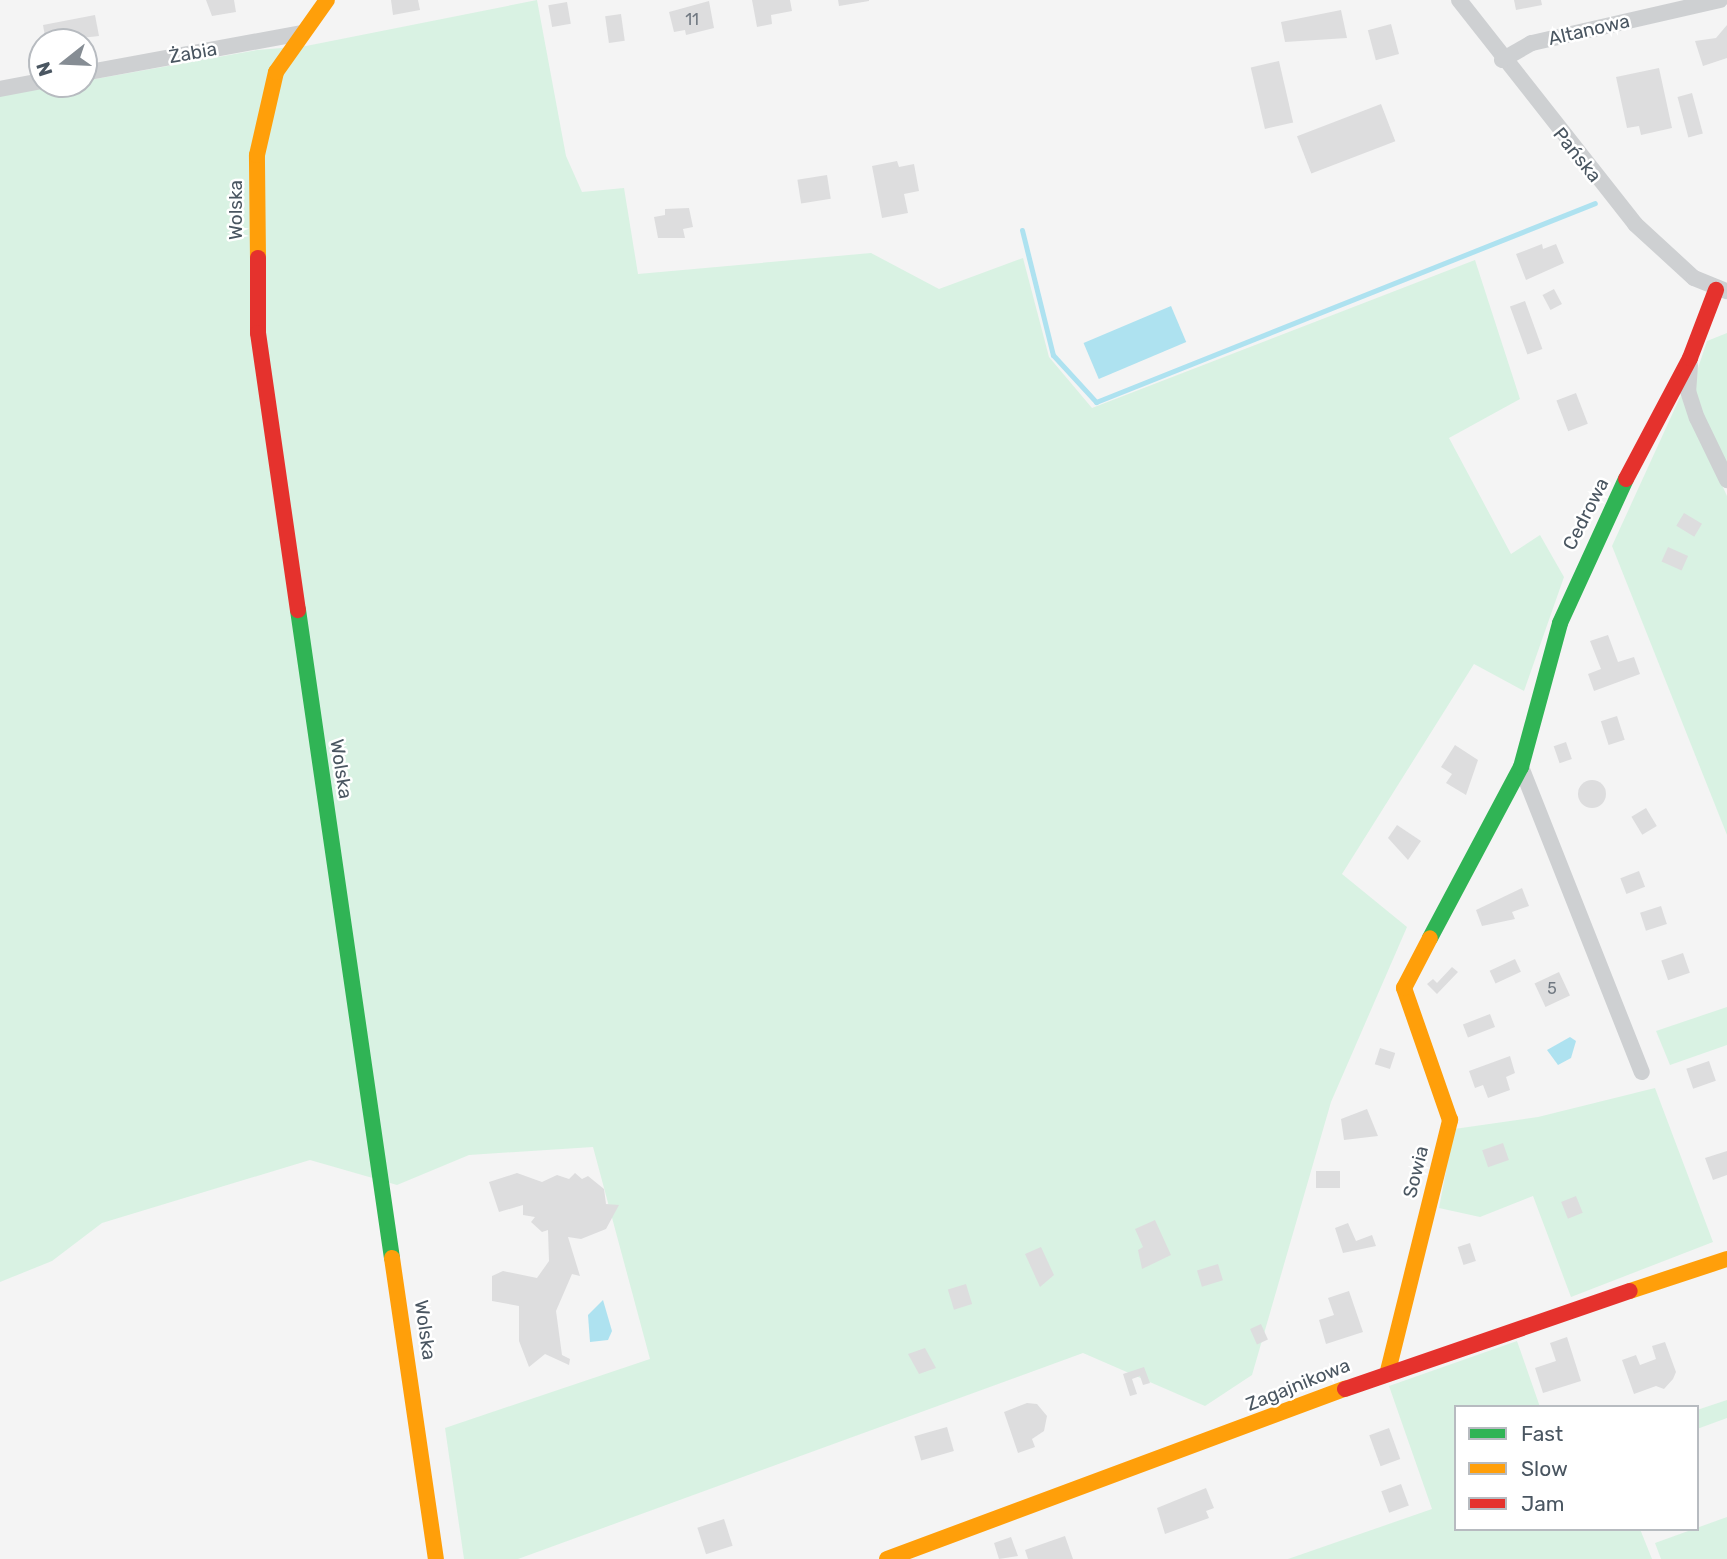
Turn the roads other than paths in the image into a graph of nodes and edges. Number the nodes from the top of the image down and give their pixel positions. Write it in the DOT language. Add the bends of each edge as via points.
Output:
graph roads {
  1 [pos="327,0"];
  2 [pos="1459,0"];
  3 [pos="1720,0"];
  4 [pos="301,33"];
  5 [pos="1502,60"];
  6 [pos="98,70"];
  7 [pos="28,84"];
  8 [pos="0,89"];
  9 [pos="1722,290"];
  10 [pos="1690,358"];
  11 [pos="1727,481"];
  12 [pos="1521,768"];
  13 [pos="1404,988"];
  14 [pos="1642,1072"];
  15 [pos="1727,1259"];
  16 [pos="1388,1371"];
  17 [pos="436,1559"];
  18 [pos="887,1559"];
  1 -- 4 [label="street, Wolska"];
  2 -- 5 [label="street, Pańska"];
  3 -- 5 [label="street, Altanowa" via="1532,43"];
  4 -- 6 [label="street, Żabia"];
  4 -- 17 [label="street, Wolska" via="276,72 257,155 258,333"];
  5 -- 9 [label="street, Pańska" via="1635,224 1670,259"];
  7 -- 8 [label="street"];
  9 -- 10 [label="street, Cedrowa"];
  10 -- 11 [label="street" via="1688,391"];
  10 -- 12 [label="street, Cedrowa" via="1590,548 1560,623"];
  12 -- 13 [label="street, Cedrowa"];
  12 -- 14 [label="street"];
  13 -- 16 [label="street, Sowia" via="1450,1120"];
  15 -- 16 [label="street, Zagajnikowa"];
  16 -- 18 [label="street, Zagajnikowa" via="1268,1421 1127,1468"];
}
